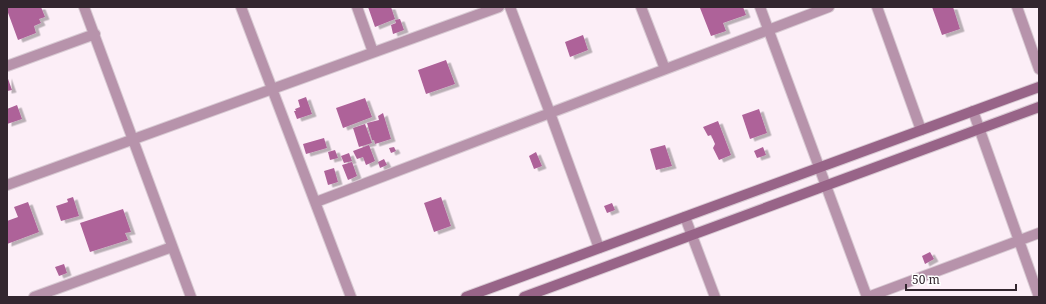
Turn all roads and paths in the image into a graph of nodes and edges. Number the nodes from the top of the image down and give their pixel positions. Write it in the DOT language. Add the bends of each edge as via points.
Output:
graph roads {
  1 [pos="84,7"];
  2 [pos="241,7"];
  3 [pos="358,7"];
  4 [pos="499,7"];
  5 [pos="510,7"];
  6 [pos="641,7"];
  7 [pos="760,7"];
  8 [pos="829,7"];
  9 [pos="876,7"];
  10 [pos="1017,7"];
  11 [pos="768,30"];
  12 [pos="95,34"];
  13 [pos="374,52"];
  14 [pos="7,66"];
  15 [pos="1039,69"];
  16 [pos="665,70"];
  17 [pos="1039,87"];
  18 [pos="272,89"];
  19 [pos="1039,107"];
  20 [pos="973,111"];
  21 [pos="550,113"];
  22 [pos="980,129"];
  23 [pos="921,130"];
  24 [pos="132,140"];
  25 [pos="819,168"];
  26 [pos="7,185"];
  27 [pos="825,186"];
  28 [pos="316,202"];
  29 [pos="684,217"];
  30 [pos="1039,233"];
  31 [pos="691,235"];
  32 [pos="1019,240"];
  33 [pos="172,247"];
  34 [pos="600,248"];
  35 [pos="34,297"];
  36 [pos="190,297"];
  37 [pos="351,297"];
  38 [pos="466,297"];
  39 [pos="524,297"];
  40 [pos="715,297"];
  41 [pos="868,297"];
  42 [pos="1039,297"];
  1 -- 12 [label="street"];
  2 -- 18 [label="street"];
  3 -- 13 [label="street"];
  4 -- 13 [label="street"];
  5 -- 21 [label="street"];
  6 -- 16 [label="street"];
  7 -- 11 [label="street"];
  8 -- 11 [label="street"];
  9 -- 23 [label="street"];
  10 -- 15 [label="street"];
  11 -- 16 [label="street"];
  11 -- 25 [label="street"];
  12 -- 14 [label="street"];
  12 -- 24 [label="street"];
  13 -- 18 [label="street"];
  16 -- 21 [label="street"];
  17 -- 20 [label="street"];
  18 -- 24 [label="street"];
  18 -- 28 [label="street"];
  19 -- 22 [label="street"];
  20 -- 22 [label="street"];
  20 -- 23 [label="street"];
  21 -- 28 [label="street"];
  21 -- 34 [label="street"];
  22 -- 27 [label="street"];
  22 -- 32 [label="street"];
  23 -- 25 [label="street"];
  24 -- 26 [label="street"];
  24 -- 33 [label="street"];
  25 -- 27 [label="street"];
  25 -- 29 [label="street"];
  27 -- 31 [label="street"];
  27 -- 41 [label="street"];
  28 -- 37 [label="street"];
  29 -- 31 [label="street"];
  29 -- 34 [label="street"];
  30 -- 32 [label="street"];
  31 -- 39 [label="street"];
  31 -- 40 [label="street"];
  32 -- 41 [label="street"];
  32 -- 42 [label="street"];
  33 -- 35 [label="street"];
  33 -- 36 [label="street"];
  34 -- 38 [label="street"];
}
